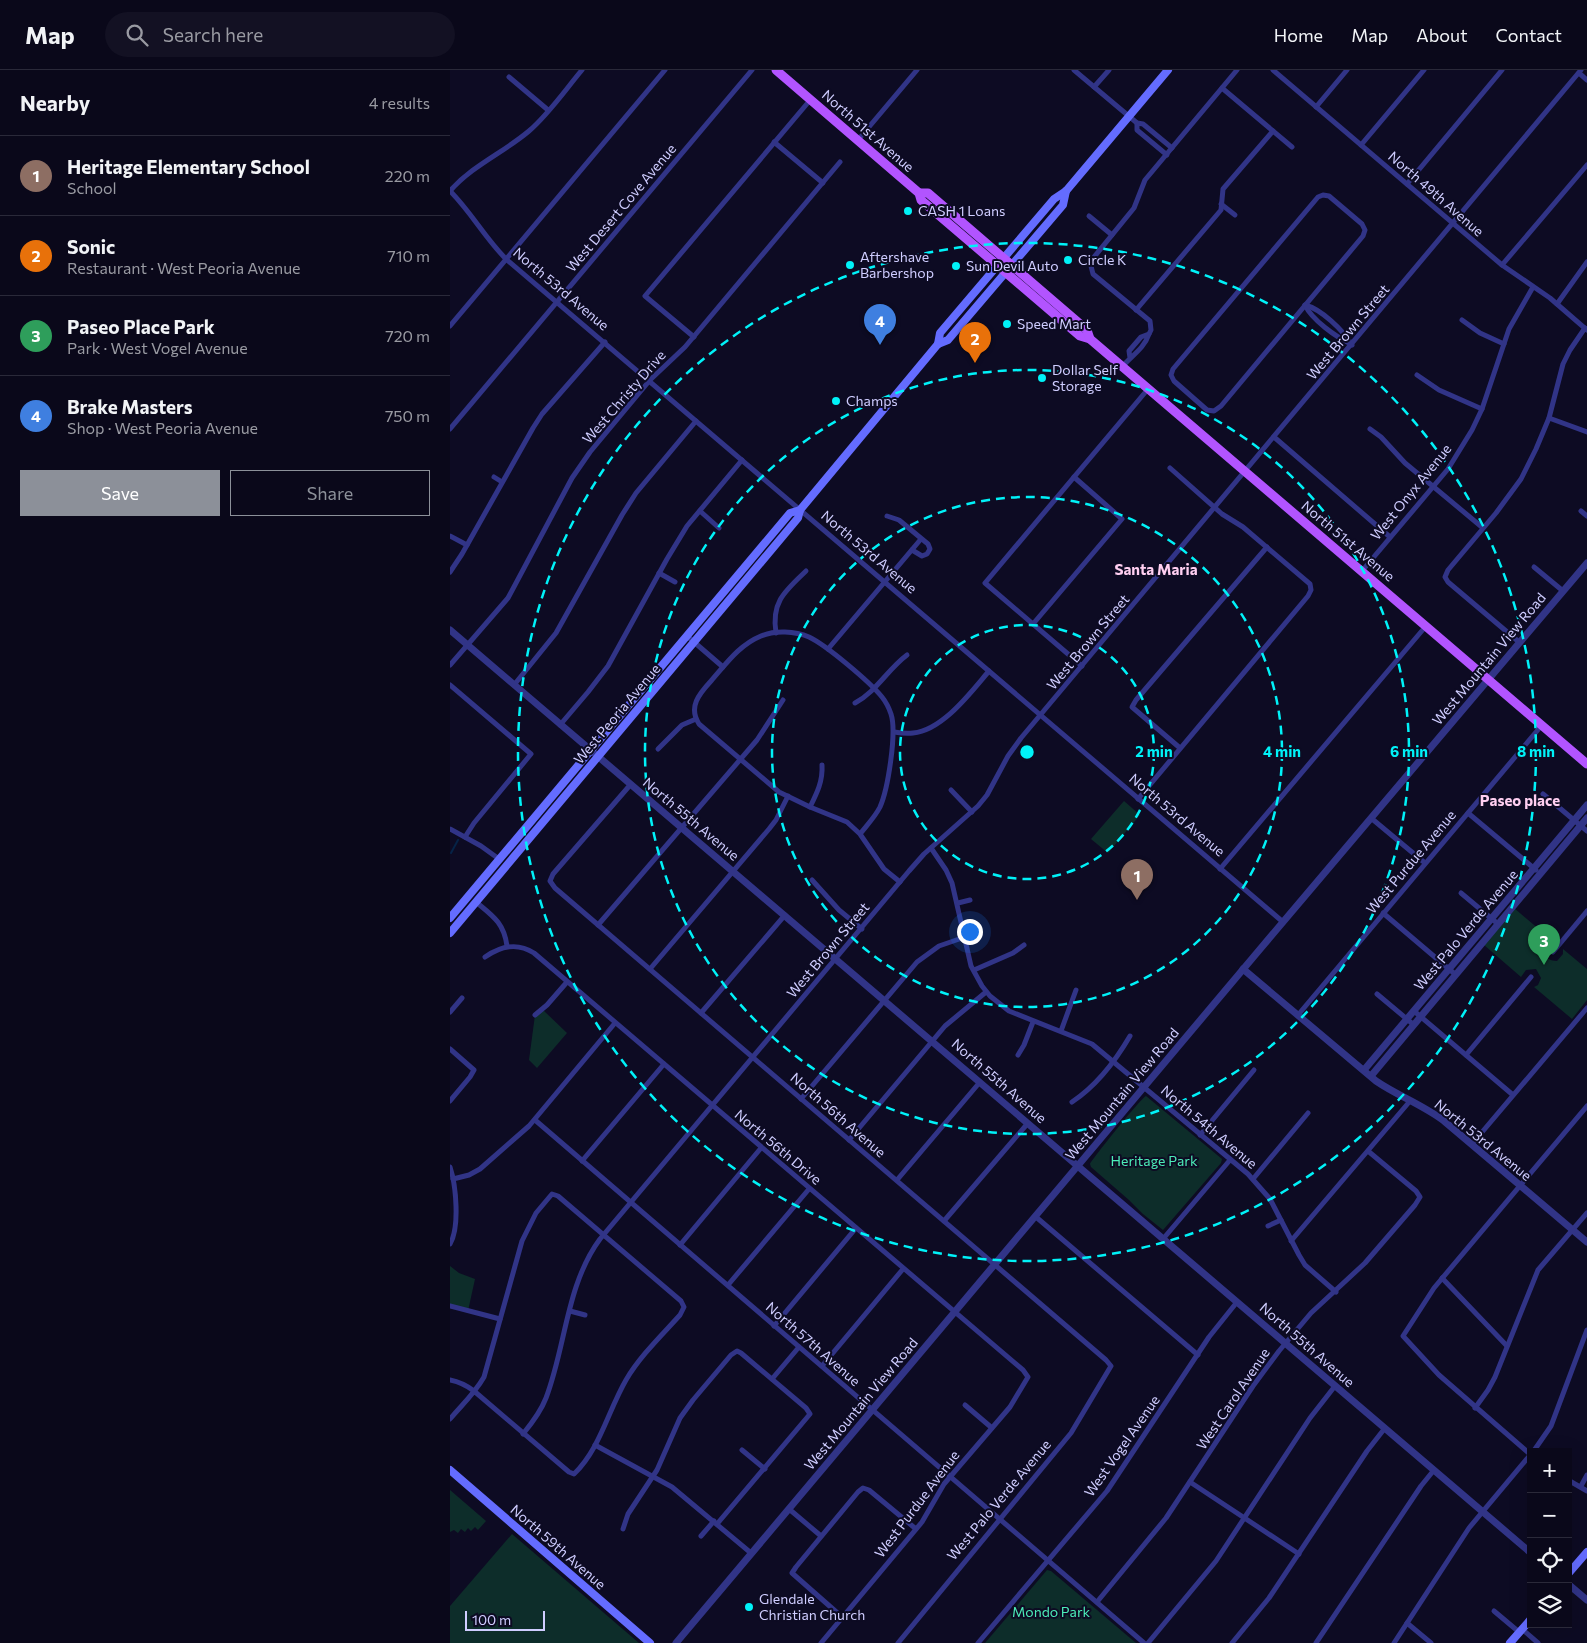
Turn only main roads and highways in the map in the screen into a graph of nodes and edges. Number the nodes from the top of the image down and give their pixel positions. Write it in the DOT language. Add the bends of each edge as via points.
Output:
graph roads {
  1 [pos="776,70"];
  2 [pos="1168,70"];
  3 [pos="1066,192"];
  4 [pos="1001,262"];
  5 [pos="1009,269"];
  6 [pos="938,344"];
  7 [pos="800,510"];
  8 [pos="1587,764"];
  9 [pos="450,918"];
  10 [pos="450,933"];
  11 [pos="450,1470"];
  12 [pos="1587,1552"];
  13 [pos="1572,1569"];
  14 [pos="1527,1623"];
  15 [pos="650,1643"];
  16 [pos="1510,1643"];
  1 -- 4 [label="main road, North 51st Avenue" via="919,193 921,200"];
  2 -- 3 [label="main road, West Peoria Avenue"];
  3 -- 4 [label="main road, West Peoria Avenue" via="1054,199"];
  3 -- 5 [label="main road, West Peoria Avenue" via="1063,205"];
  4 -- 5 [label="main road, North 51st Avenue"];
  4 -- 6 [label="main road, West Peoria Avenue" via="940,333"];
  5 -- 6 [label="main road, West Peoria Avenue" via="948,340"];
  5 -- 8 [label="main road, North 51st Avenue" via="1080,336 1090,339 1122,366"];
  6 -- 7 [label="main road, West Peoria Avenue"];
  7 -- 9 [label="main road, West Peoria Avenue" via="790,513"];
  7 -- 10 [label="main road, West Peoria Avenue" via="798,518"];
  11 -- 15 [label="main road, North 59th Avenue"];
  12 -- 13 [label="main road"];
  14 -- 16 [label="main road"];
}
